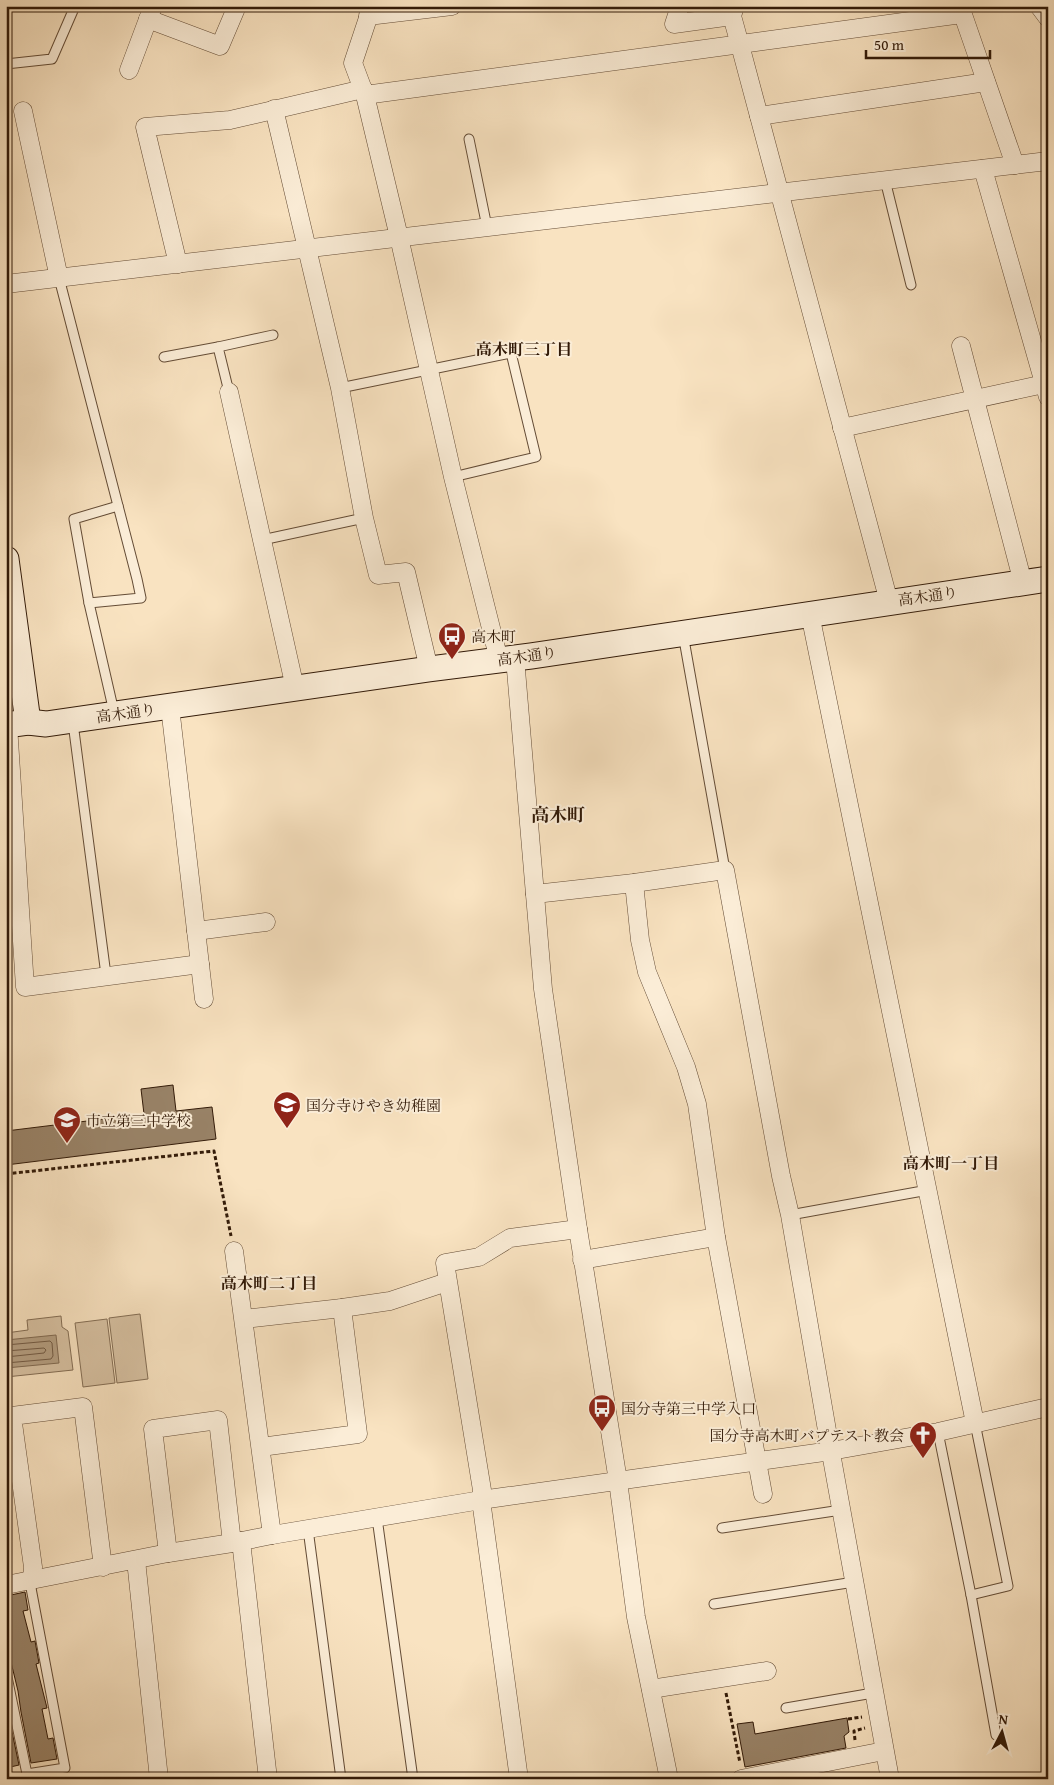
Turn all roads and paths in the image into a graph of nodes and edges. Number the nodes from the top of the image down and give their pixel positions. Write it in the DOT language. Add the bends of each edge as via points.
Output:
graph roads {
  1 [pos="76,6"];
  2 [pos="237,6"];
  3 [pos="452,6"];
  4 [pos="680,6"];
  5 [pos="1039,6"];
  6 [pos="961,10"];
  7 [pos="370,11"];
  8 [pos="734,11"];
  9 [pos="151,13"];
  10 [pos="1048,18"];
  11 [pos="740,45"];
  12 [pos="6,64"];
  13 [pos="129,70"];
  14 [pos="986,82"];
  15 [pos="364,92"];
  16 [pos="274,109"];
  17 [pos="23,111"];
  18 [pos="759,116"];
  19 [pos="469,139"];
  20 [pos="1048,161"];
  21 [pos="1015,165"];
  22 [pos="982,168"];
  23 [pos="885,180"];
  24 [pos="779,192"];
  25 [pos="488,227"];
  26 [pos="399,237"];
  27 [pos="307,248"];
  28 [pos="178,264"];
  29 [pos="59,278"];
  30 [pos="6,284"];
  31 [pos="911,285"];
  32 [pos="273,335"];
  33 [pos="961,346"];
  34 [pos="218,347"];
  35 [pos="164,357"];
  36 [pos="430,371"];
  37 [pos="340,388"];
  38 [pos="1046,391"];
  39 [pos="229,392"];
  40 [pos="975,399"];
  41 [pos="842,428"];
  42 [pos="453,477"];
  43 [pos="118,506"];
  44 [pos="364,518"];
  45 [pos="262,540"];
  46 [pos="6,559"];
  47 [pos="1048,579"];
  48 [pos="1023,583"];
  49 [pos="889,602"];
  50 [pos="89,603"];
  51 [pos="810,614"];
  52 [pos="10,620"];
  53 [pos="683,632"];
  54 [pos="507,659"];
  55 [pos="429,668"];
  56 [pos="295,688"];
  57 [pos="170,707"];
  58 [pos="115,714"];
  59 [pos="73,720"];
  60 [pos="14,724"];
  61 [pos="725,870"];
  62 [pos="634,883"];
  63 [pos="535,894"];
  64 [pos="266,922"];
  65 [pos="196,931"];
  66 [pos="200,964"];
  67 [pos="106,975"];
  68 [pos="204,999"];
  69 [pos="6,1174"];
  70 [pos="928,1190"];
  71 [pos="790,1215"];
  72 [pos="578,1229"];
  73 [pos="716,1238"];
  74 [pos="234,1252"];
  75 [pos="582,1260"];
  76 [pos="447,1282"];
  77 [pos="342,1308"];
  78 [pos="244,1318"];
  79 [pos="1048,1407"];
  80 [pos="975,1424"];
  81 [pos="938,1432"];
  82 [pos="261,1447"];
  83 [pos="831,1451"];
  84 [pos="758,1462"];
  85 [pos="618,1481"];
  86 [pos="763,1494"];
  87 [pos="481,1500"];
  88 [pos="841,1510"];
  89 [pos="377,1518"];
  90 [pos="722,1528"];
  91 [pos="308,1529"];
  92 [pos="272,1535"];
  93 [pos="237,1542"];
  94 [pos="168,1553"];
  95 [pos="136,1560"];
  96 [pos="103,1567"];
  97 [pos="32,1580"];
  98 [pos="854,1582"];
  99 [pos="6,1585"];
  100 [pos="971,1595"];
  101 [pos="714,1604"];
  102 [pos="767,1671"];
  103 [pos="6,1672"];
  104 [pos="723,1678"];
  105 [pos="651,1689"];
  106 [pos="874,1693"];
  107 [pos="786,1708"];
  108 [pos="865,1717"];
  109 [pos="996,1736"];
  110 [pos="884,1751"];
  111 [pos="858,1756"];
  112 [pos="159,1779"];
  113 [pos="268,1779"];
  114 [pos="341,1779"];
  115 [pos="413,1779"];
  116 [pos="519,1779"];
  117 [pos="669,1779"];
  118 [pos="742,1779"];
  119 [pos="890,1779"];
  1 -- 12 [label="lane" via="52,59"];
  2 -- 9 [label="street" via="220,46"];
  3 -- 7 [label="street"];
  4 -- 8 [label="street" via="674,24"];
  5 -- 10 [label="street"];
  6 -- 11 [label="street"];
  6 -- 14 [label="street"];
  7 -- 15 [label="street" via="353,63"];
  8 -- 11 [label="street"];
  9 -- 13 [label="street"];
  11 -- 15 [label="street"];
  11 -- 18 [label="street"];
  14 -- 18 [label="street"];
  14 -- 21 [label="street"];
  15 -- 16 [label="street"];
  15 -- 26 [label="street"];
  16 -- 27 [label="street"];
  16 -- 28 [label="street" via="230,120 145,127"];
  17 -- 29 [label="street"];
  18 -- 24 [label="street"];
  19 -- 25 [label="lane"];
  20 -- 21 [label="street"];
  21 -- 22 [label="street"];
  22 -- 23 [label="street"];
  22 -- 38 [label="street"];
  23 -- 24 [label="street"];
  23 -- 31 [label="lane"];
  24 -- 25 [label="street"];
  24 -- 41 [label="street"];
  25 -- 26 [label="street"];
  26 -- 27 [label="street"];
  26 -- 36 [label="street"];
  27 -- 28 [label="street"];
  27 -- 37 [label="street"];
  28 -- 29 [label="street"];
  29 -- 30 [label="street"];
  29 -- 43 [label="lane"];
  32 -- 34 [label="lane"];
  33 -- 40 [label="street"];
  34 -- 35 [label="lane"];
  34 -- 39 [label="lane"];
  36 -- 37 [label="lane"];
  36 -- 42 [label="street"];
  36 -- 42 [label="lane" via="512,353 536,457"];
  37 -- 44 [label="street"];
  38 -- 40 [label="street"];
  39 -- 45 [label="street"];
  40 -- 41 [label="street"];
  40 -- 48 [label="street"];
  41 -- 49 [label="street"];
  42 -- 54 [label="street"];
  43 -- 50 [label="lane" via="74,519"];
  43 -- 50 [label="lane" via="141,598"];
  44 -- 45 [label="lane"];
  44 -- 55 [label="street" via="378,575 406,572"];
  45 -- 56 [label="street"];
  46 -- 52 [label="street"];
  47 -- 48 [label="street, 高木通り"];
  48 -- 49 [label="street, 高木通り"];
  49 -- 51 [label="street, 高木通り"];
  50 -- 58 [label="lane"];
  51 -- 53 [label="street, 高木通り"];
  51 -- 70 [label="street"];
  52 -- 60 [label="street"];
  53 -- 54 [label="street, 高木通り"];
  53 -- 61 [label="lane"];
  54 -- 55 [label="street, 高木通り"];
  54 -- 63 [label="street"];
  55 -- 56 [label="street, 高木通り"];
  56 -- 57 [label="street, 高木通り"];
  57 -- 58 [label="street, 高木通り"];
  57 -- 65 [label="street"];
  58 -- 59 [label="street, 高木通り"];
  59 -- 60 [label="street, 高木通り"];
  59 -- 67 [label="lane"];
  60 -- 67 [label="street" via="25,986"];
  61 -- 62 [label="street"];
  61 -- 71 [label="street"];
  62 -- 63 [label="street"];
  62 -- 73 [label="street" via="647,972 686,1067 697,1104"];
  63 -- 72 [label="street" via="543,989"];
  64 -- 65 [label="street"];
  65 -- 66 [label="street"];
  66 -- 67 [label="street"];
  66 -- 68 [label="street"];
  69 -- 74 [label="path" via="214,1150"];
  70 -- 71 [label="lane"];
  70 -- 80 [label="street"];
  71 -- 83 [label="street"];
  72 -- 75 [label="street"];
  72 -- 76 [label="street" via="510,1238 479,1257 445,1263"];
  73 -- 75 [label="street"];
  73 -- 84 [label="street"];
  74 -- 78 [label="street"];
  75 -- 85 [label="street"];
  76 -- 77 [label="street" via="390,1301"];
  76 -- 87 [label="street" via="482,1490"];
  77 -- 78 [label="street"];
  77 -- 82 [label="street" via="358,1434"];
  78 -- 82 [label="street"];
  79 -- 80 [label="street"];
  80 -- 81 [label="street"];
  80 -- 100 [label="lane" via="1008,1586"];
  81 -- 83 [label="street"];
  81 -- 100 [label="lane"];
  82 -- 92 [label="street"];
  83 -- 84 [label="street"];
  83 -- 88 [label="street"];
  84 -- 85 [label="street"];
  84 -- 86 [label="street"];
  85 -- 87 [label="street"];
  85 -- 105 [label="street" via="636,1617"];
  87 -- 89 [label="street"];
  87 -- 116 [label="street"];
  88 -- 90 [label="lane"];
  88 -- 98 [label="street"];
  89 -- 91 [label="street"];
  89 -- 115 [label="lane"];
  91 -- 92 [label="street"];
  91 -- 114 [label="lane"];
  92 -- 93 [label="street"];
  93 -- 94 [label="street"];
  93 -- 94 [label="street" via="218,1420 153,1429"];
  93 -- 113 [label="street"];
  94 -- 95 [label="street"];
  95 -- 96 [label="street"];
  95 -- 112 [label="street"];
  96 -- 97 [label="street"];
  96 -- 97 [label="street" via="83,1407 12,1416 33,1566"];
  97 -- 99 [label="street"];
  97 -- 103 [label="lane" via="65,1768 27,1774"];
  98 -- 101 [label="lane"];
  98 -- 106 [label="street"];
  100 -- 109 [label="lane"];
  102 -- 104 [label="street" via="742,1669"];
  104 -- 105 [label="street"];
  104 -- 118 [label="path"];
  105 -- 117 [label="street"];
  106 -- 107 [label="lane"];
  106 -- 110 [label="street"];
  108 -- 111 [label="path" via="867,1728 854,1731"];
  110 -- 111 [label="street"];
  110 -- 119 [label="street"];
  111 -- 118 [label="street"];
}
